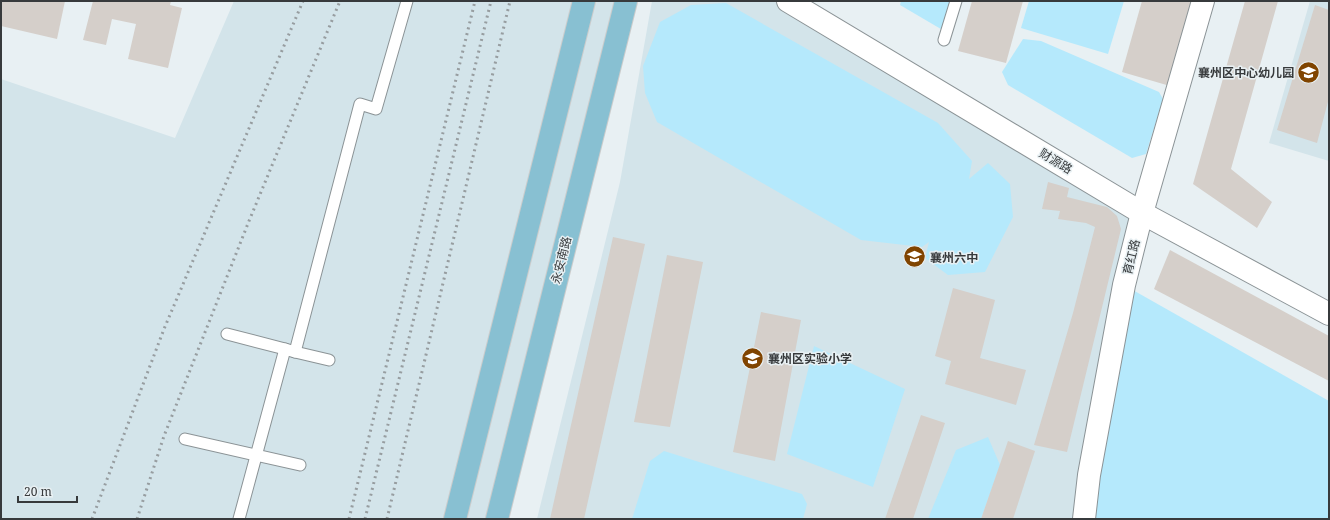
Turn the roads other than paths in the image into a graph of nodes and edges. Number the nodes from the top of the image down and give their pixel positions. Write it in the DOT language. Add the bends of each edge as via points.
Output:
graph roads {
  1 [pos="407,1"];
  2 [pos="584,1"];
  3 [pos="626,1"];
  4 [pos="788,1"];
  5 [pos="956,1"];
  6 [pos="1203,1"];
  7 [pos="944,40"];
  8 [pos="1142,213"];
  9 [pos="1329,314"];
  10 [pos="227,334"];
  11 [pos="290,351"];
  12 [pos="329,360"];
  13 [pos="185,439"];
  14 [pos="256,455"];
  15 [pos="300,465"];
  16 [pos="239,519"];
  17 [pos="455,519"];
  18 [pos="497,519"];
  19 [pos="1084,519"];
  1 -- 11 [label="lane" via="376,109 360,104"];
  2 -- 17 [label="main road"];
  3 -- 18 [label="main road, 永安南路"];
  4 -- 8 [label="street, 财源路"];
  5 -- 7 [label="lane"];
  6 -- 8 [label="street, 育红路"];
  8 -- 9 [label="street, 财源路"];
  8 -- 19 [label="street, 育红路" via="1110,357 1089,475"];
  10 -- 11 [label="lane"];
  11 -- 12 [label="lane"];
  11 -- 14 [label="lane"];
  13 -- 14 [label="lane"];
  14 -- 15 [label="lane"];
  14 -- 16 [label="lane"];
}
